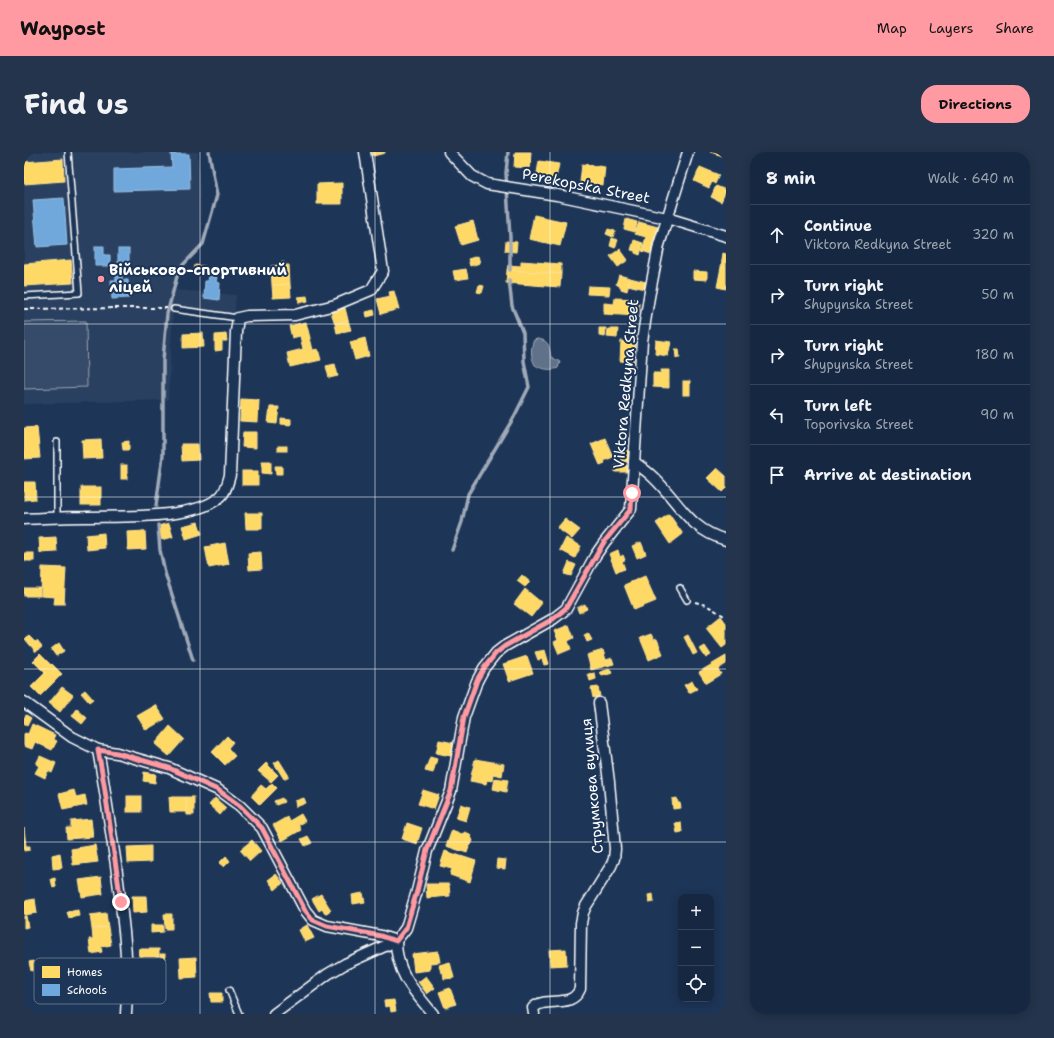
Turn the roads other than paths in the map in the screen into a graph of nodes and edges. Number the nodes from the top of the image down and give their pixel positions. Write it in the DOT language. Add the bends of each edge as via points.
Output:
graph roads {
  1 [pos="68,152"];
  2 [pos="365,152"];
  3 [pos="448,152"];
  4 [pos="688,152"];
  5 [pos="667,218"];
  6 [pos="726,236"];
  7 [pos="24,296"];
  8 [pos="174,309"];
  9 [pos="238,318"];
  10 [pos="57,442"];
  11 [pos="634,462"];
  12 [pos="57,517"];
  13 [pos="24,519"];
  14 [pos="726,540"];
  15 [pos="680,588"];
  16 [pos="687,600"];
  17 [pos="24,702"];
  18 [pos="599,703"];
  19 [pos="98,750"];
  20 [pos="396,941"];
  21 [pos="126,958"];
  22 [pos="228,990"];
  23 [pos="239,1014"];
  24 [pos="274,1014"];
  25 [pos="433,1014"];
  26 [pos="534,1014"];
  1 -- 7 [label="lane" via="78,293"];
  2 -- 9 [label="street" via="383,271 371,290 335,305 295,315"];
  3 -- 5 [label="street, Perekopska Street" via="472,176 487,184 557,195"];
  4 -- 5 [label="street, Viktora Redkyna Street"];
  5 -- 6 [label="street, Perekopska Street"];
  5 -- 11 [label="street, Viktora Redkyna Street" via="656,255 642,341"];
  8 -- 9 [label="lane"];
  9 -- 12 [label="street" via="230,475 222,496 212,504 195,509 153,516"];
  10 -- 12 [label="lane"];
  11 -- 14 [label="street" via="655,478 696,526"];
  11 -- 20 [label="street, Viktora Redkyna Street" via="631,509 604,542 566,608 553,619 496,653 477,680 464,717 451,791 427,850 406,928"];
  12 -- 13 [label="street"];
  15 -- 16 [label="lane"];
  17 -- 19 [label="street" via="72,737"];
  18 -- 26 [label="street, Струмкова вулиця" via="609,782 614,859 583,913 580,989 577,995 571,1000 537,1004 532,1008"];
  19 -- 20 [label="street" via="169,768 218,790 240,806 262,828 305,910 313,920 327,926"];
  19 -- 21 [label="street" via="121,902"];
  20 -- 24 [label="street" via="328,974"];
  20 -- 25 [label="street" via="398,962 404,976"];
  22 -- 23 [label="lane"];
}
